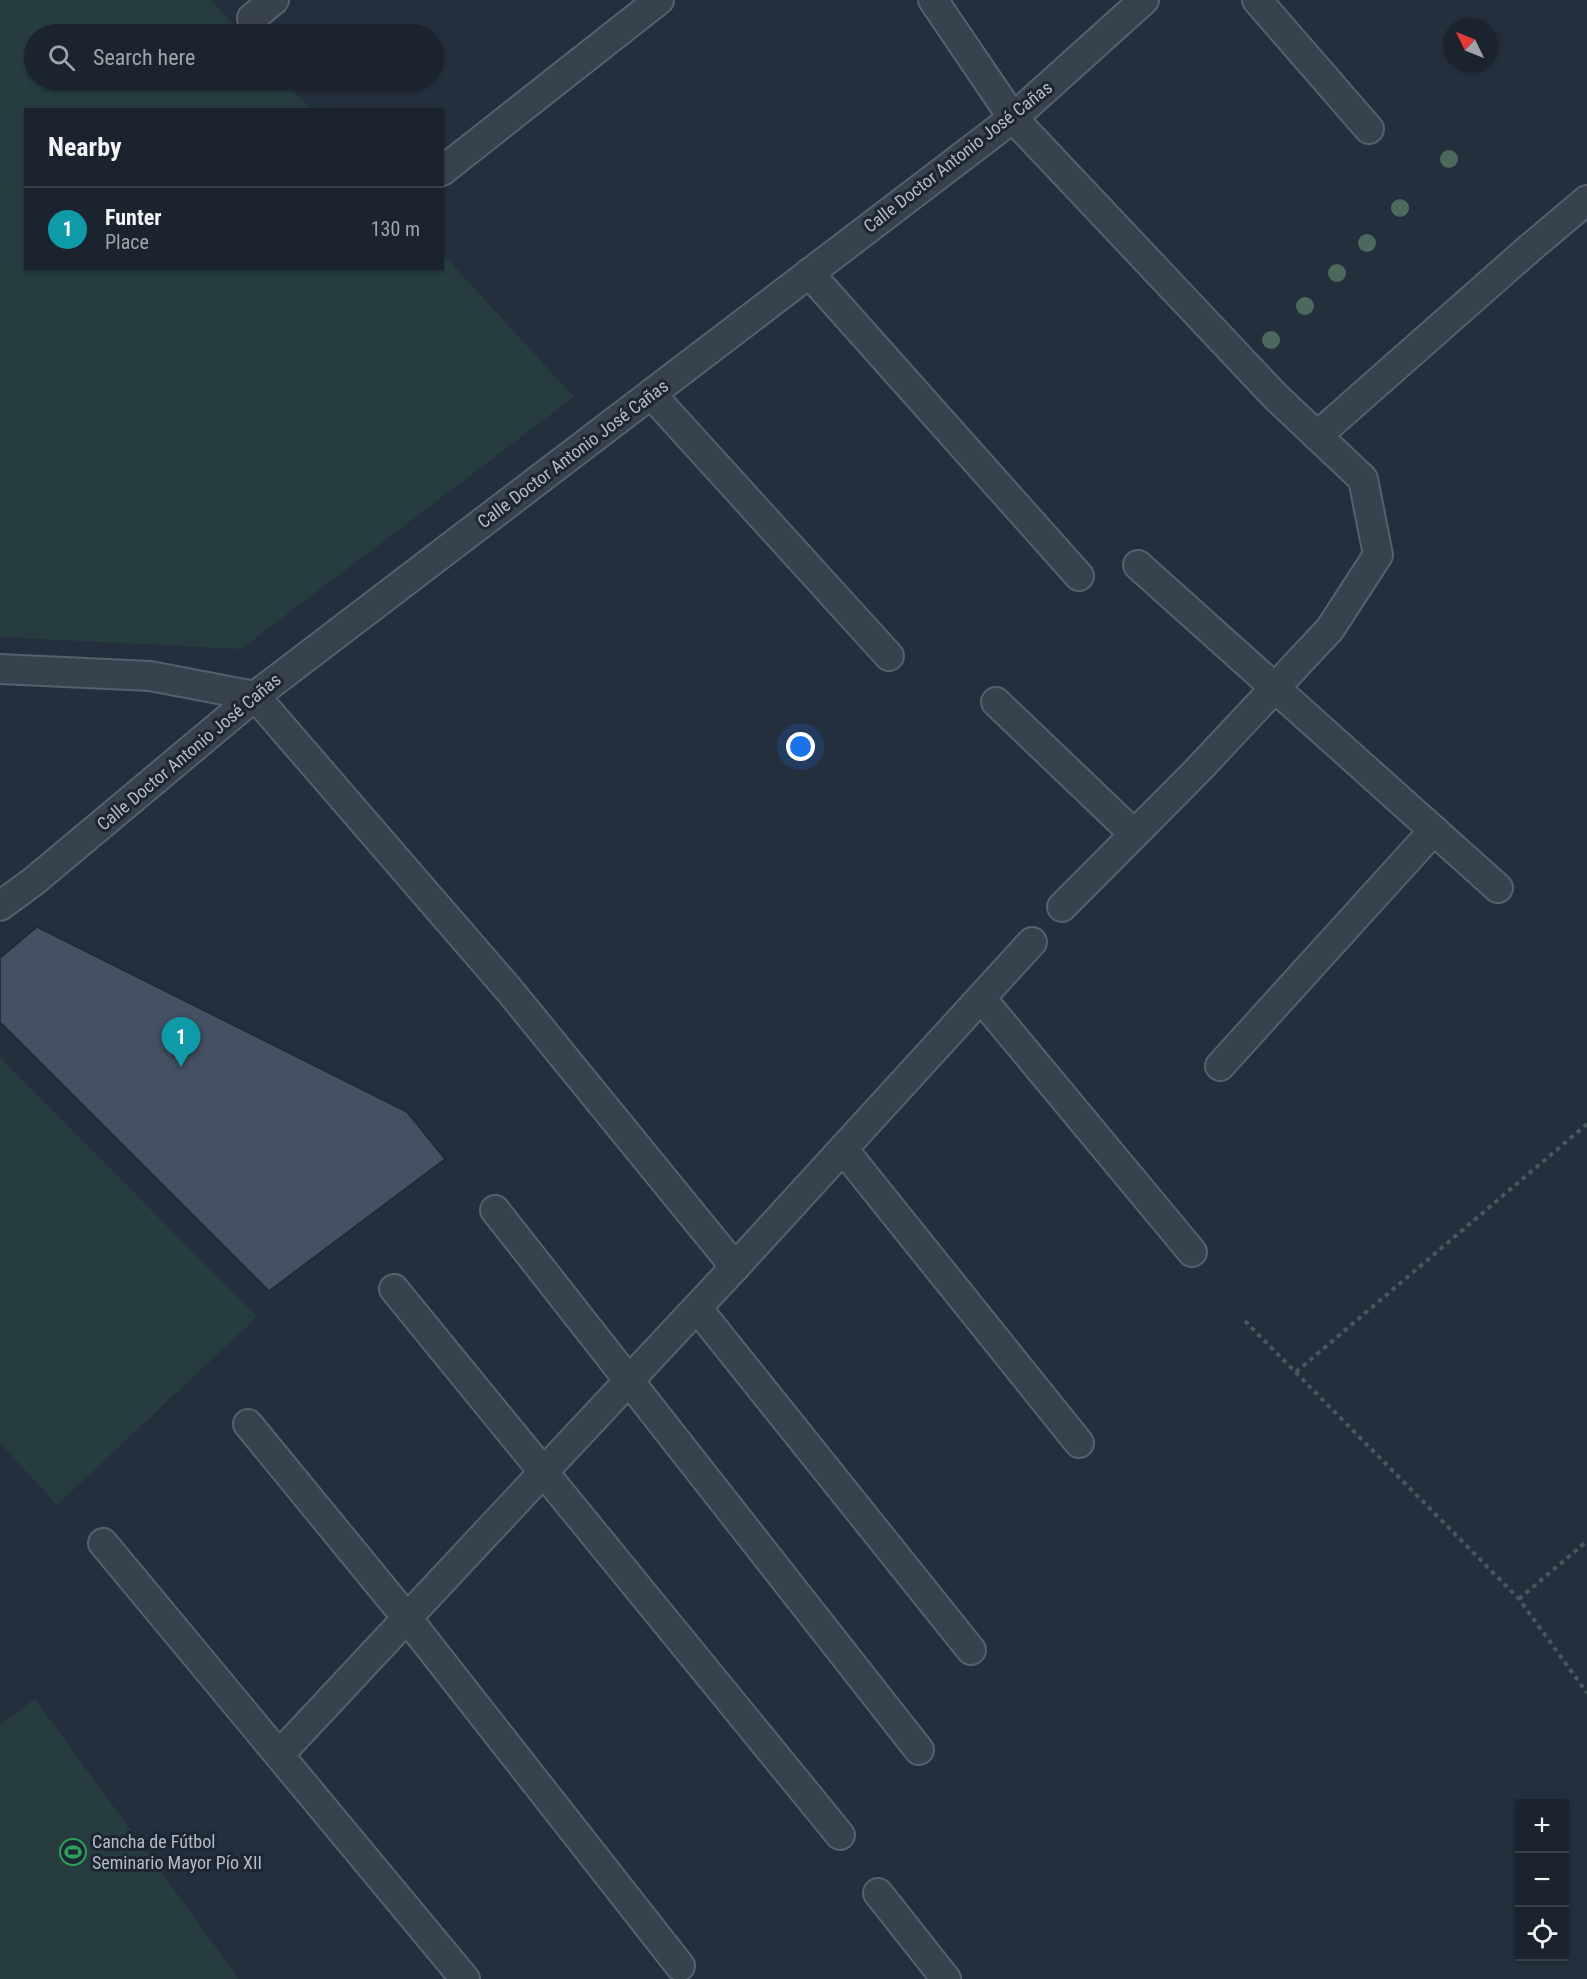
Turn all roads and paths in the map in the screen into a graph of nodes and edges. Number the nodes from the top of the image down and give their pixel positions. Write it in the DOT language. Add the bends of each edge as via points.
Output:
graph roads {
  1 [pos="274,0"];
  2 [pos="660,0"];
  3 [pos="933,0"];
  4 [pos="1144,0"];
  5 [pos="1257,0"];
  6 [pos="252,18"];
  7 [pos="1013,118"];
  8 [pos="1369,129"];
  9 [pos="444,169"];
  10 [pos="1587,200"];
  11 [pos="809,273"];
  12 [pos="651,394"];
  13 [pos="1317,435"];
  14 [pos="1138,565"];
  15 [pos="1079,576"];
  16 [pos="890,656"];
  17 [pos="0,669"];
  18 [pos="1276,687"];
  19 [pos="255,696"];
  20 [pos="996,702"];
  21 [pos="1434,830"];
  22 [pos="1134,834"];
  23 [pos="1498,888"];
  24 [pos="0,906"];
  25 [pos="1062,908"];
  26 [pos="1032,942"];
  27 [pos="981,998"];
  28 [pos="1220,1066"];
  29 [pos="1587,1124"];
  30 [pos="843,1149"];
  31 [pos="495,1210"];
  32 [pos="1192,1252"];
  33 [pos="735,1267"];
  34 [pos="394,1289"];
  35 [pos="697,1308"];
  36 [pos="1245,1321"];
  37 [pos="1296,1372"];
  38 [pos="629,1380"];
  39 [pos="248,1424"];
  40 [pos="1079,1443"];
  41 [pos="543,1473"];
  42 [pos="1587,1541"];
  43 [pos="103,1543"];
  44 [pos="1519,1599"];
  45 [pos="407,1618"];
  46 [pos="971,1650"];
  47 [pos="1587,1693"];
  48 [pos="920,1750"];
  49 [pos="280,1754"];
  50 [pos="840,1835"];
  51 [pos="878,1893"];
  52 [pos="681,1966"];
  53 [pos="465,1979"];
  54 [pos="946,1979"];
  1 -- 6 [label="street"];
  2 -- 9 [label="street"];
  3 -- 7 [label="street"];
  4 -- 7 [label="street, Calle Doctor Antonio José Cañas"];
  5 -- 8 [label="street"];
  7 -- 11 [label="street, Calle Doctor Antonio José Cañas"];
  7 -- 13 [label="street" via="1276,397"];
  10 -- 13 [label="street"];
  11 -- 12 [label="street, Calle Doctor Antonio José Cañas"];
  11 -- 15 [label="street"];
  12 -- 16 [label="street"];
  12 -- 19 [label="street, Calle Doctor Antonio José Cañas"];
  13 -- 18 [label="street" via="1363,479 1378,555 1330,630"];
  14 -- 18 [label="street"];
  17 -- 19 [label="street" via="150,676"];
  18 -- 21 [label="street"];
  18 -- 22 [label="street"];
  19 -- 24 [label="street, Calle Doctor Antonio José Cañas"];
  19 -- 33 [label="street" via="510,991"];
  20 -- 22 [label="street"];
  21 -- 23 [label="street"];
  21 -- 28 [label="street"];
  22 -- 25 [label="street"];
  26 -- 27 [label="street"];
  27 -- 30 [label="street"];
  27 -- 32 [label="street"];
  29 -- 37 [label="path"];
  30 -- 33 [label="street"];
  30 -- 40 [label="street"];
  31 -- 38 [label="street"];
  33 -- 35 [label="street"];
  34 -- 41 [label="street"];
  35 -- 38 [label="street"];
  35 -- 46 [label="street"];
  36 -- 37 [label="path"];
  37 -- 44 [label="path"];
  38 -- 41 [label="street"];
  38 -- 48 [label="street"];
  39 -- 45 [label="street"];
  41 -- 45 [label="street"];
  41 -- 50 [label="street"];
  42 -- 44 [label="path"];
  43 -- 49 [label="street"];
  44 -- 47 [label="path"];
  45 -- 49 [label="street"];
  45 -- 52 [label="street"];
  49 -- 53 [label="street"];
  51 -- 54 [label="street"];
}
